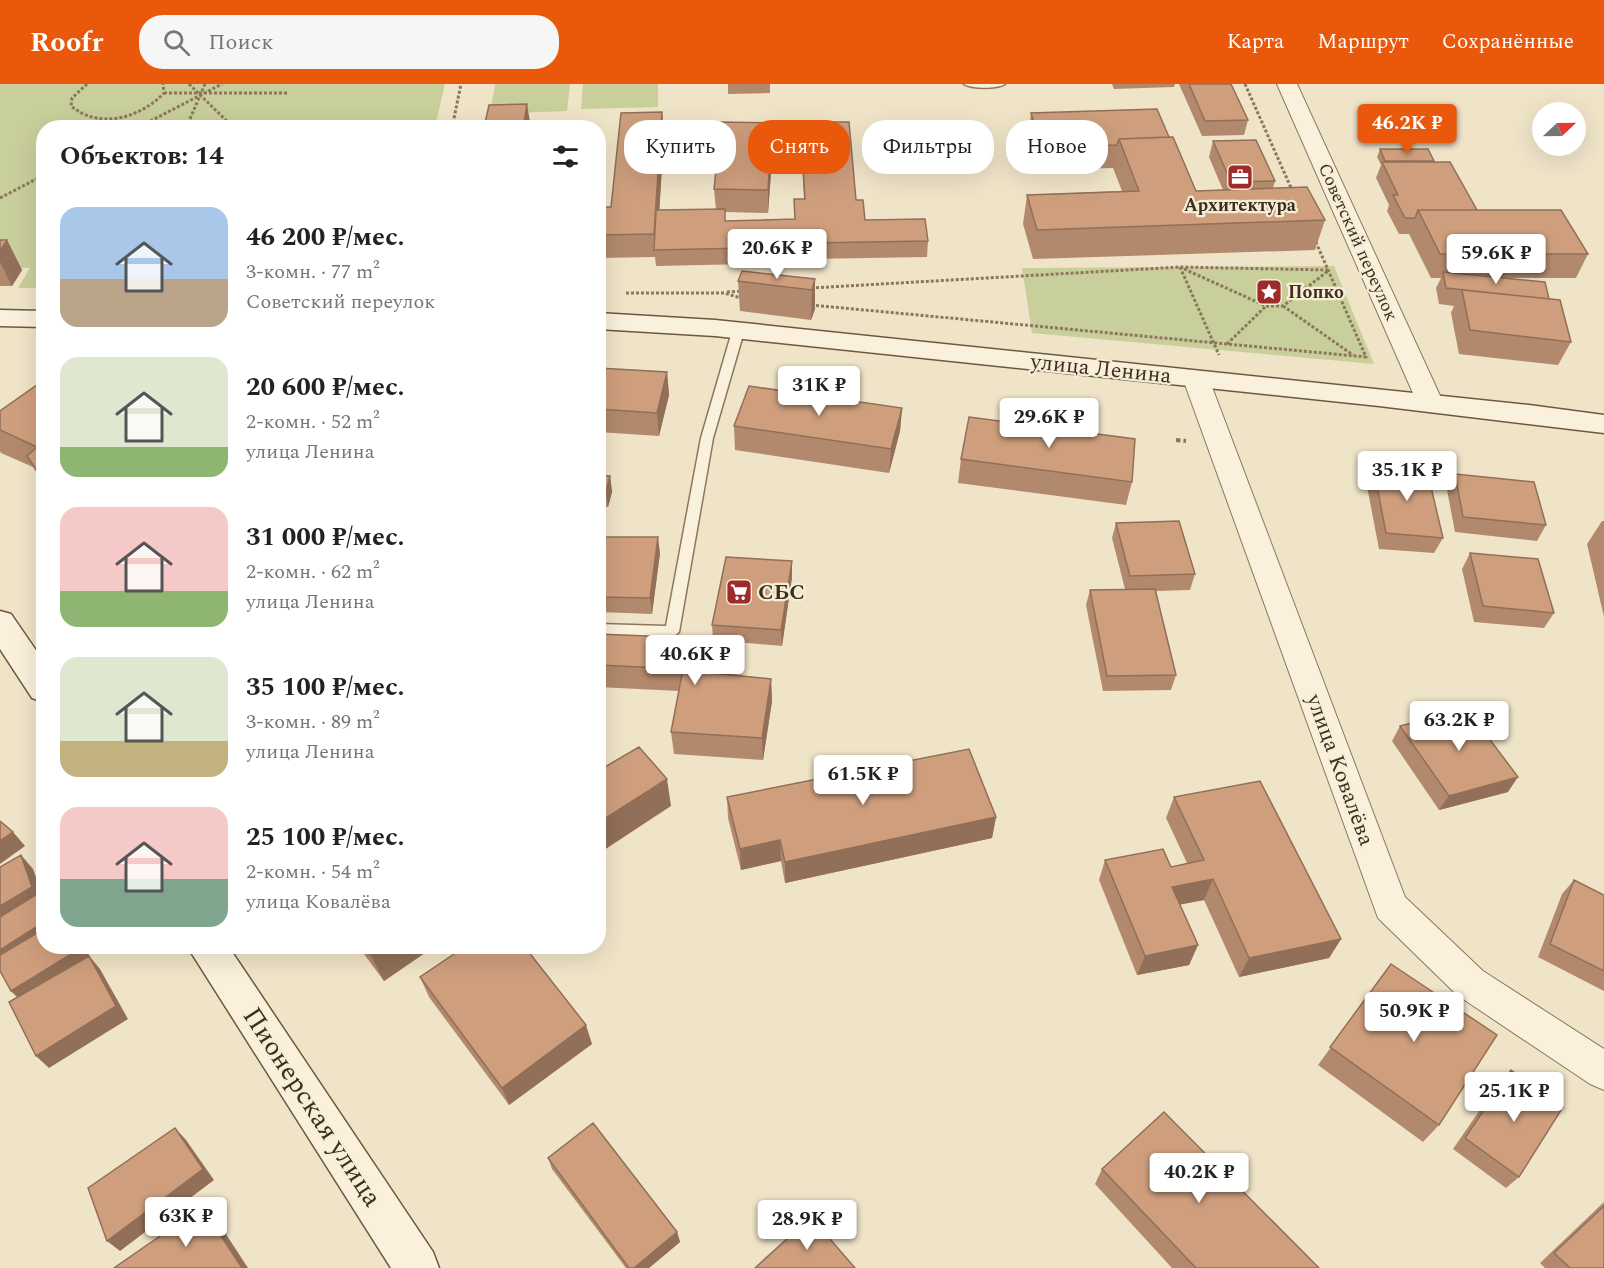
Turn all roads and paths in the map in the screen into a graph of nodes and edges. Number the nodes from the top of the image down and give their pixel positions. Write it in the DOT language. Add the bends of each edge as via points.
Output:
graph roads {
  1 [pos="87,84"];
  2 [pos="163,84"];
  3 [pos="189,84"];
  4 [pos="205,84"];
  5 [pos="222,84"];
  6 [pos="461,84"];
  7 [pos="969,84"];
  8 [pos="1000,84"];
  9 [pos="1245,84"];
  10 [pos="1287,84"];
  11 [pos="164,93"];
  12 [pos="289,93"];
  13 [pos="200,95"];
  14 [pos="152,120"];
  15 [pos="189,120"];
  16 [pos="226,120"];
  17 [pos="454,120"];
  18 [pos="36,179"];
  19 [pos="0,198"];
  20 [pos="1296,198"];
  21 [pos="1314,239"];
  22 [pos="1180,267"];
  23 [pos="1328,270"];
  24 [pos="806,288"];
  25 [pos="747,291"];
  26 [pos="724,292"];
  27 [pos="621,293"];
  28 [pos="751,299"];
  29 [pos="810,305"];
  30 [pos="1266,306"];
  31 [pos="1283,306"];
  32 [pos="0,318"];
  33 [pos="36,319"];
  34 [pos="606,321"];
  35 [pos="739,328"];
  36 [pos="1214,342"];
  37 [pos="1227,344"];
  38 [pos="1354,356"];
  39 [pos="1196,379"];
  40 [pos="1429,400"];
  41 [pos="1604,424"];
  42 [pos="0,623"];
  43 [pos="606,630"];
  44 [pos="36,677"];
  45 [pos="211,954"];
  46 [pos="1604,1071"];
  47 [pos="417,1268"];
  1 -- 11 [label="path" via="72,98 71,106 76,112 101,119 133,114 158,101"];
  2 -- 11 [label="path"];
  3 -- 13 [label="path"];
  4 -- 13 [label="path"];
  5 -- 13 [label="path"];
  6 -- 17 [label="path"];
  7 -- 8 [label="lane"];
  9 -- 20 [label="path"];
  10 -- 40 [label="street, Советский переулок"];
  11 -- 13 [label="path"];
  12 -- 13 [label="path"];
  13 -- 14 [label="path"];
  13 -- 15 [label="path"];
  13 -- 16 [label="path"];
  18 -- 19 [label="path"];
  21 -- 23 [label="path"];
  22 -- 23 [label="path"];
  22 -- 24 [label="path"];
  22 -- 30 [label="path"];
  22 -- 36 [label="path"];
  23 -- 31 [label="path"];
  23 -- 38 [label="path" via="1366,357"];
  25 -- 26 [label="path"];
  26 -- 27 [label="path"];
  26 -- 28 [label="path"];
  29 -- 36 [label="path"];
  30 -- 31 [label="path"];
  30 -- 37 [label="path"];
  31 -- 38 [label="path"];
  32 -- 33 [label="main road"];
  34 -- 35 [label="main road, улица Ленина"];
  35 -- 39 [label="main road, улица Ленина"];
  35 -- 43 [label="lane" via="707,438 672,633"];
  36 -- 37 [label="path"];
  37 -- 38 [label="path"];
  39 -- 40 [label="main road, улица Ленина"];
  39 -- 46 [label="street, улица Ковалёва" via="1391,907 1470,983"];
  40 -- 41 [label="main road, улица Ленина"];
  42 -- 44 [label="main road"];
  45 -- 47 [label="main road, Пионерская улица"];
}
